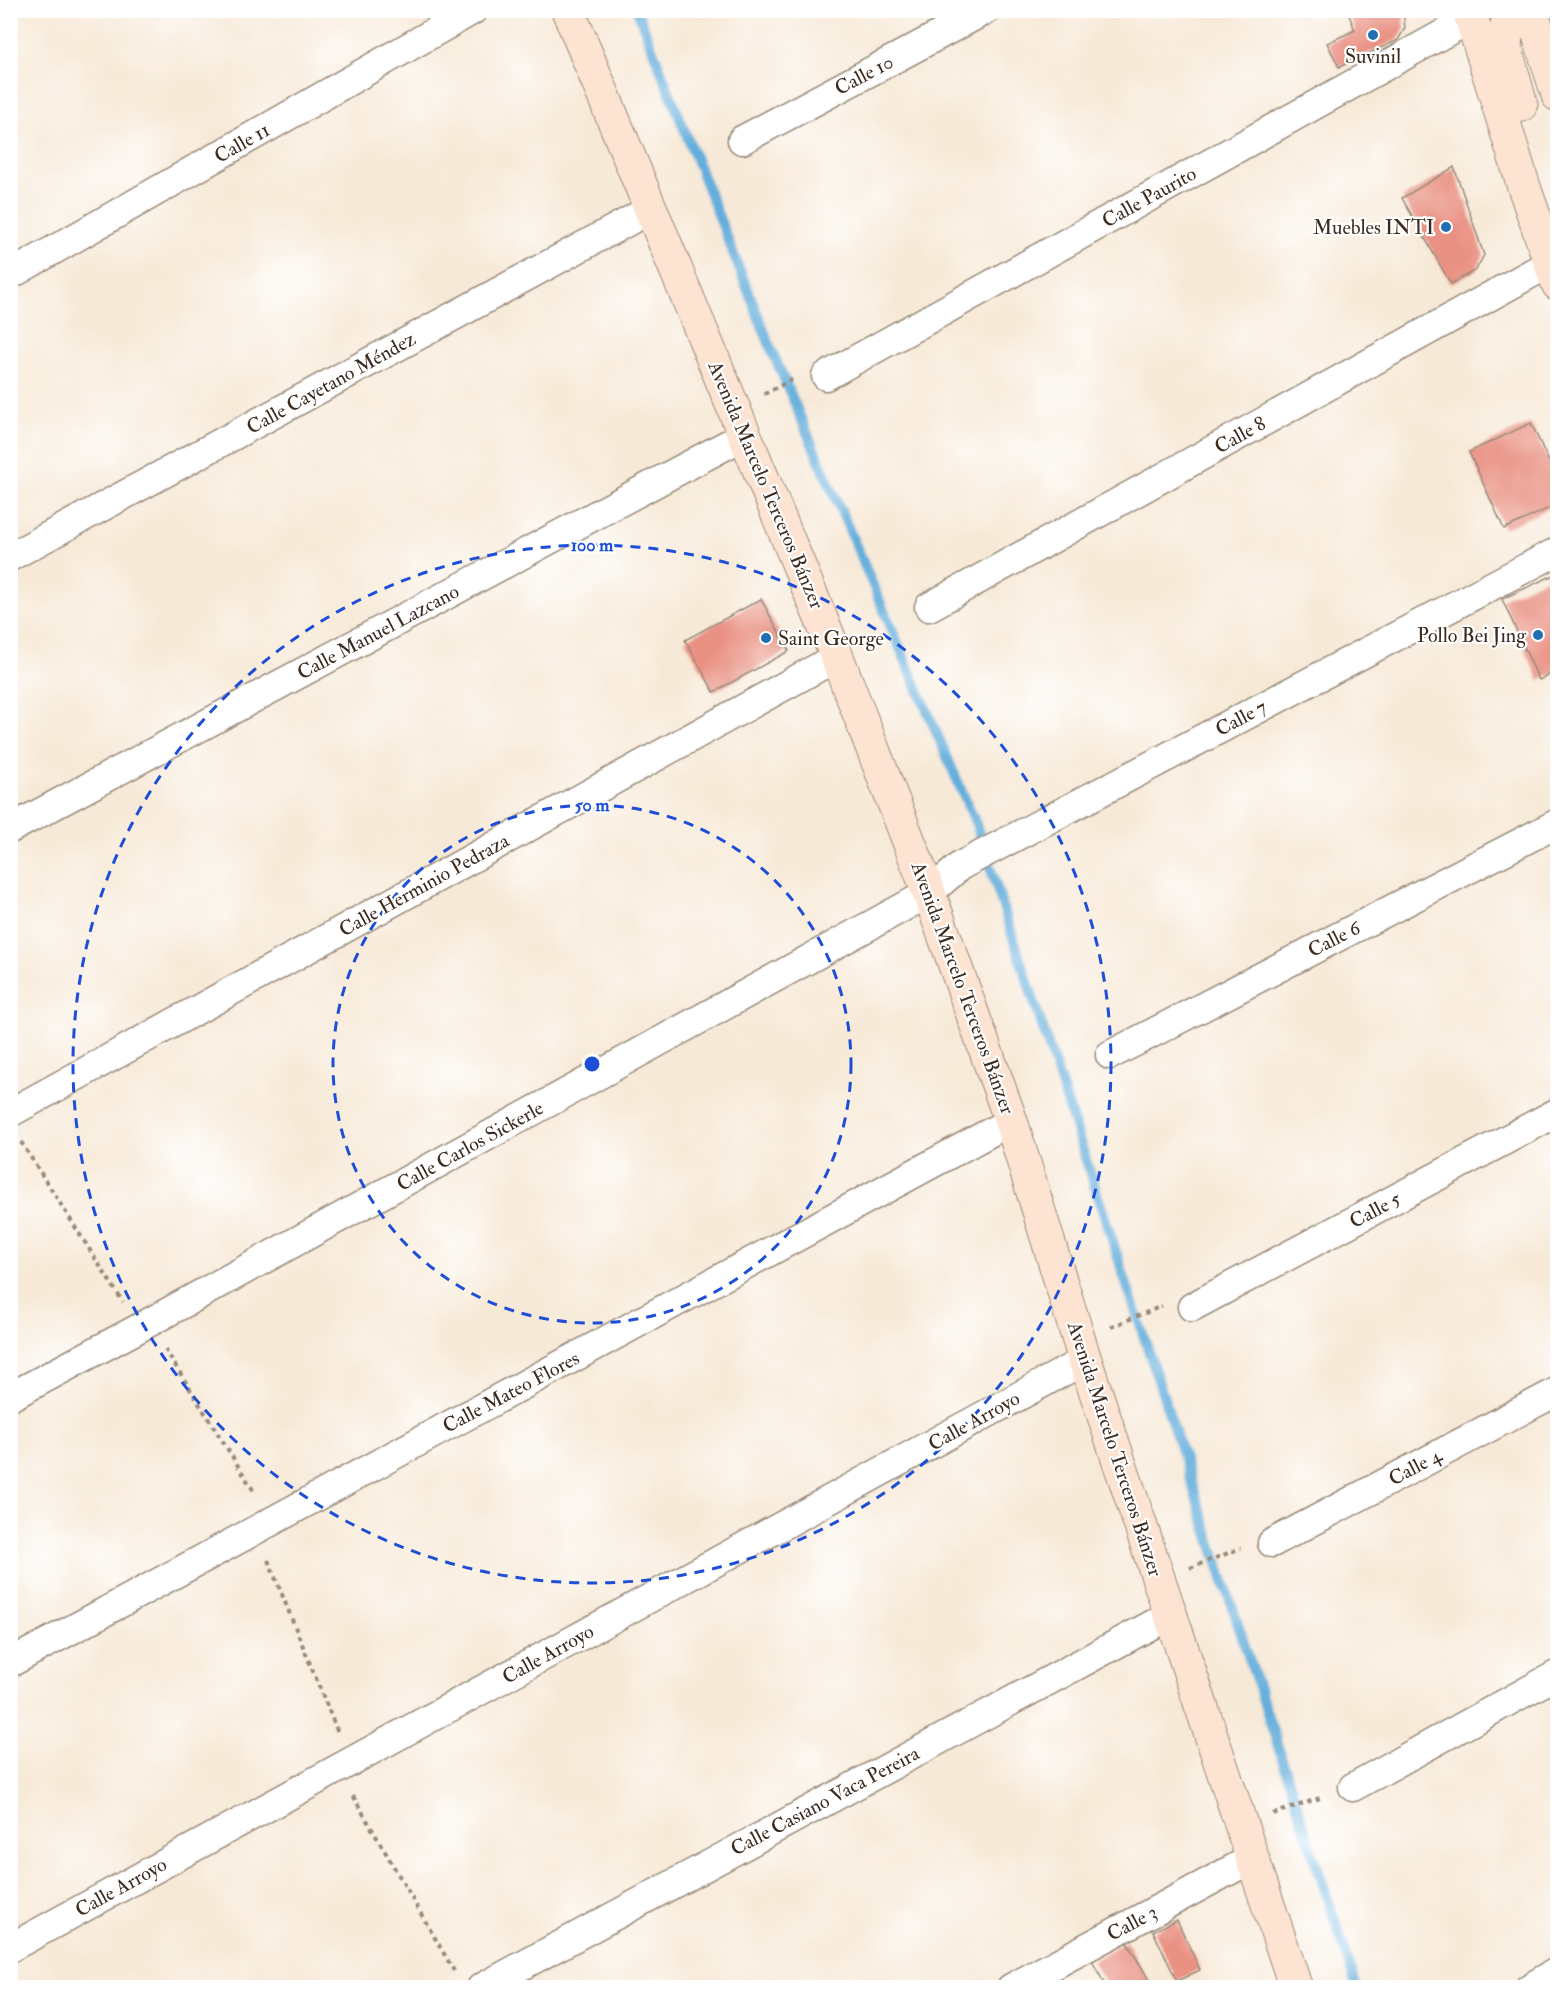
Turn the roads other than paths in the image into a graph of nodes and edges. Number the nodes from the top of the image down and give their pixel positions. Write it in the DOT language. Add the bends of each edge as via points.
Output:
graph roads {
  1 [pos="473,10"];
  2 [pos="568,10"];
  3 [pos="986,10"];
  4 [pos="1509,10"];
  5 [pos="1530,10"];
  6 [pos="1470,14"];
  7 [pos="1557,95"];
  8 [pos="742,140"];
  9 [pos="1524,187"];
  10 [pos="651,209"];
  11 [pos="1554,274"];
  12 [pos="10,275"];
  13 [pos="813,376"];
  14 [pos="745,435"];
  15 [pos="1557,551"];
  16 [pos="10,557"];
  17 [pos="929,607"];
  18 [pos="837,657"];
  19 [pos="1557,822"];
  20 [pos="10,829"];
  21 [pos="929,892"];
  22 [pos="1110,1055"];
  23 [pos="1557,1112"];
  24 [pos="10,1113"];
  25 [pos="1011,1120"];
  26 [pos="1192,1307"];
  27 [pos="1085,1360"];
  28 [pos="1557,1391"];
  29 [pos="10,1397"];
  30 [pos="1272,1543"];
  31 [pos="1170,1615"];
  32 [pos="10,1662"];
  33 [pos="1557,1674"];
  34 [pos="1341,1791"];
  35 [pos="1252,1858"];
  36 [pos="10,1948"];
  37 [pos="1557,1971"];
  38 [pos="481,1988"];
  39 [pos="1011,1988"];
  40 [pos="1296,1988"];
  41 [pos="1529,1988"];
  1 -- 12 [label="street, Calle 11"];
  2 -- 10 [label="street, Avenida Marcelo Terceros Bánzer"];
  3 -- 8 [label="street, Calle 10"];
  4 -- 9 [label="street" via="1505,46 1525,119"];
  5 -- 7 [label="street"];
  6 -- 9 [label="street"];
  6 -- 13 [label="street, Calle Paurito"];
  9 -- 11 [label="street"];
  10 -- 14 [label="street, Avenida Marcelo Terceros Bánzer"];
  10 -- 16 [label="street, Calle Cayetano Méndez"];
  11 -- 17 [label="street, Calle 8"];
  14 -- 18 [label="street, Avenida Marcelo Terceros Bánzer"];
  14 -- 20 [label="street, Calle Manuel Lazcano"];
  15 -- 21 [label="street, Calle 7" via="960,866"];
  18 -- 21 [label="street, Avenida Marcelo Terceros Bánzer"];
  18 -- 24 [label="street, Calle Herminio Pedraza"];
  19 -- 22 [label="street, Calle 6"];
  21 -- 25 [label="street, Avenida Marcelo Terceros Bánzer"];
  21 -- 29 [label="street, Calle Carlos Sickerle"];
  23 -- 26 [label="street, Calle 5"];
  25 -- 27 [label="street, Avenida Marcelo Terceros Bánzer"];
  25 -- 32 [label="street, Calle Mateo Flores"];
  27 -- 31 [label="street, Avenida Marcelo Terceros Bánzer"];
  27 -- 36 [label="street, Calle Arroyo"];
  28 -- 30 [label="street, Calle 4"];
  31 -- 35 [label="street, Avenida Marcelo Terceros Bánzer"];
  31 -- 38 [label="street, Calle Casiano Vaca Pereira"];
  33 -- 34 [label="street"];
  35 -- 39 [label="street, Calle 3"];
  35 -- 40 [label="street, Avenida Marcelo Terceros Bánzer"];
  37 -- 41 [label="street"];
}
